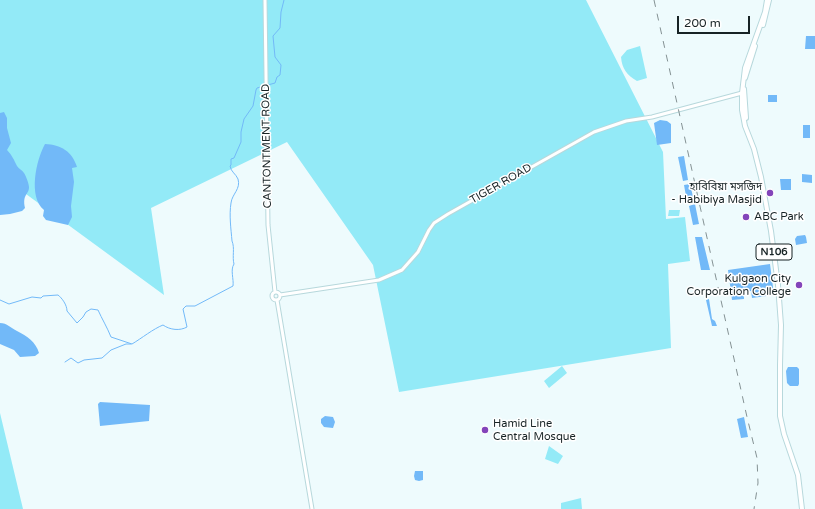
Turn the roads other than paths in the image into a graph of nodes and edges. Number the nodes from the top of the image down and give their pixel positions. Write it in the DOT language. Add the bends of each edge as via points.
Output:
graph roads {
  1 [pos="265,0"];
  2 [pos="768,0"];
  3 [pos="742,93"];
  4 [pos="275,292"];
  5 [pos="280,295"];
  6 [pos="277,300"];
  7 [pos="312,509"];
  8 [pos="803,509"];
  1 -- 4 [label="street, CANTONTMENT ROAD" via="268,225"];
  2 -- 3 [label="highway, N106" via="745,68"];
  2 -- 8 [label="highway, N106" via="765,19 744,82 745,105 748,126 764,176 776,246 783,312 783,419 797,466"];
  3 -- 5 [label="street, TIGER ROAD" via="594,132 434,223 418,252 402,270 379,280"];
  3 -- 8 [label="highway, N106" via="745,126 761,177 778,284 781,325 781,420 798,475"];
  4 -- 5 [label="street"];
  4 -- 6 [label="street" via="272,297"];
  5 -- 6 [label="street"];
  6 -- 7 [label="street"];
}
